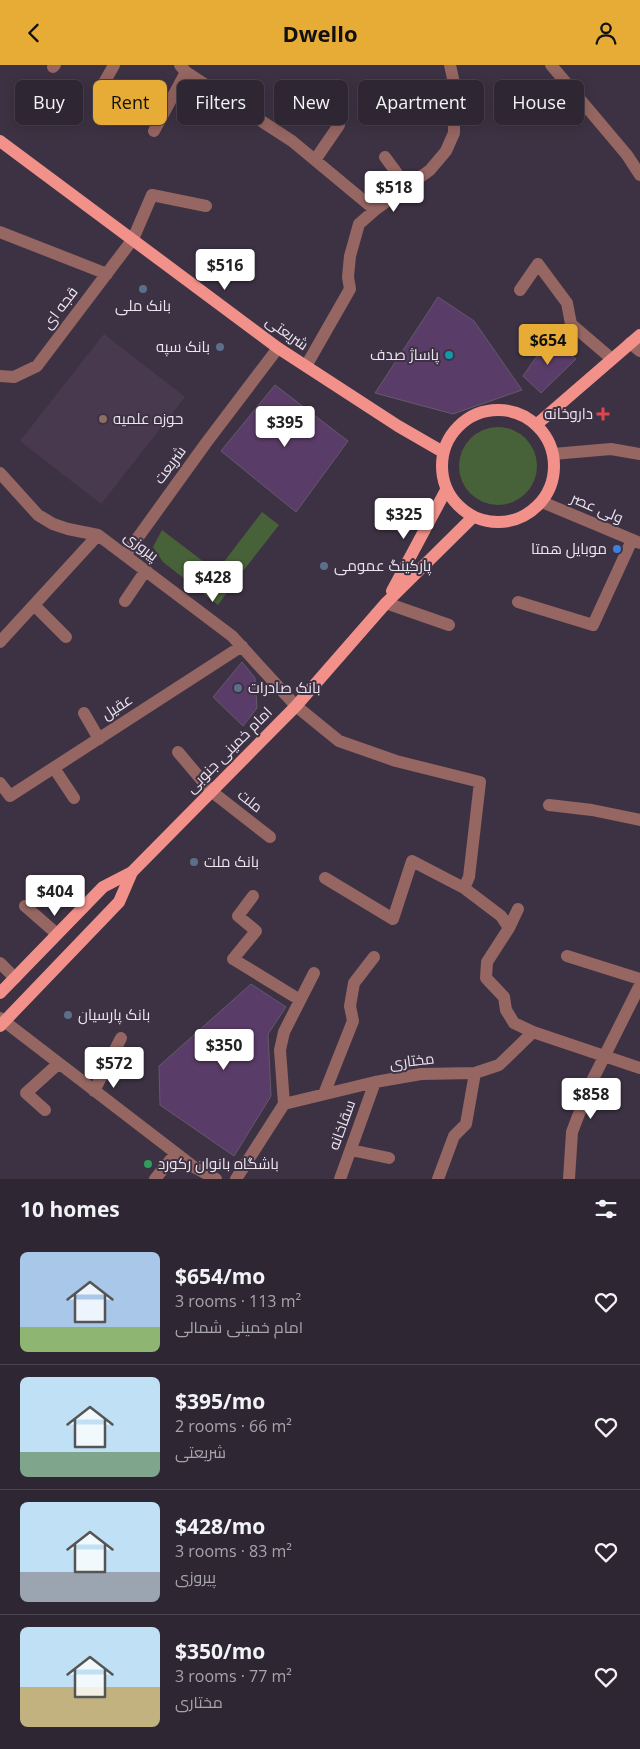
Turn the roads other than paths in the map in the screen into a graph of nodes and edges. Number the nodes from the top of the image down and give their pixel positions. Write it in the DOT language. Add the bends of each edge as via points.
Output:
graph roads {
  1 [pos="114,65"];
  2 [pos="450,65"];
  3 [pos="551,65"];
  4 [pos="183,68"];
  5 [pos="106,80"];
  6 [pos="339,125"];
  7 [pos="154,131"];
  8 [pos="0,141"];
  9 [pos="385,157"];
  10 [pos="315,160"];
  11 [pos="640,175"];
  12 [pos="407,187"];
  13 [pos="206,206"];
  14 [pos="375,210"];
  15 [pos="0,232"];
  16 [pos="133,239"];
  17 [pos="107,274"];
  18 [pos="520,290"];
  19 [pos="637,343"];
  20 [pos="278,348"];
  21 [pos="612,359"];
  22 [pos="306,366"];
  23 [pos="0,376"];
  24 [pos="536,425"];
  25 [pos="443,451"];
  26 [pos="553,454"];
  27 [pos="640,454"];
  28 [pos="0,473"];
  29 [pos="446,489"];
  30 [pos="542,502"];
  31 [pos="473,517"];
  32 [pos="98,535"];
  33 [pos="636,541"];
  34 [pos="126,554"];
  35 [pos="146,570"];
  36 [pos="125,601"];
  37 [pos="518,602"];
  38 [pos="386,603"];
  39 [pos="34,605"];
  40 [pos="449,625"];
  41 [pos="66,637"];
  42 [pos="0,642"];
  43 [pos="242,646"];
  44 [pos="296,706"];
  45 [pos="84,713"];
  46 [pos="99,739"];
  47 [pos="178,752"];
  48 [pos="54,768"];
  49 [pos="0,783"];
  50 [pos="211,791"];
  51 [pos="74,798"];
  52 [pos="549,805"];
  53 [pos="640,820"];
  54 [pos="270,837"];
  55 [pos="132,872"];
  56 [pos="325,878"];
  57 [pos="464,888"];
  58 [pos="253,896"];
  59 [pos="26,906"];
  60 [pos="518,909"];
  61 [pos="509,928"];
  62 [pos="58,934"];
  63 [pos="567,956"];
  64 [pos="374,957"];
  65 [pos="0,963"];
  66 [pos="314,973"];
  67 [pos="15,978"];
  68 [pos="640,979"];
  69 [pos="640,985"];
  70 [pos="0,993"];
  71 [pos="300,1000"];
  72 [pos="1,1022"];
  73 [pos="532,1032"];
  74 [pos="121,1038"];
  75 [pos="606,1055"];
  76 [pos="58,1063"];
  77 [pos="640,1068"];
  78 [pos="475,1073"];
  79 [pos="375,1082"];
  80 [pos="94,1091"];
  81 [pos="324,1094"];
  82 [pos="284,1104"];
  83 [pos="45,1110"];
  84 [pos="351,1150"];
  85 [pos="176,1153"];
  86 [pos="389,1158"];
  87 [pos="155,1179"];
  88 [pos="216,1179"];
  89 [pos="236,1179"];
  90 [pos="340,1179"];
  91 [pos="438,1179"];
  92 [pos="569,1179"];
  1 -- 5 [label="street"];
  2 -- 12 [label="street" via="454,83 454,133 446,151 430,170"];
  3 -- 11 [label="street"];
  4 -- 7 [label="street"];
  4 -- 10 [label="street"];
  6 -- 10 [label="street"];
  8 -- 16 [label="main road, شریعتی"];
  9 -- 12 [label="street"];
  10 -- 14 [label="street"];
  12 -- 14 [label="street"];
  13 -- 16 [label="street, قجه ای" via="152,195"];
  14 -- 22 [label="street" via="359,224 350,256 350,289"];
  15 -- 17 [label="street"];
  16 -- 17 [label="street, قجه ای"];
  16 -- 20 [label="main road, شریعتی"];
  17 -- 23 [label="street, قجه ای" via="37,366 14,377"];
  18 -- 21 [label="street" via="538,264 568,303 571,324"];
  19 -- 21 [label="main road"];
  20 -- 22 [label="main road, شریعتی"];
  20 -- 34 [label="street, شریعت"];
  21 -- 24 [label="main road"];
  22 -- 25 [label="main road, شریعتی"];
  24 -- 25 [label="main road" via="520,414 501,410 482,412 465,420 451,434"];
  24 -- 26 [label="main road" via="547,438"];
  25 -- 29 [label="main road" via="441,471"];
  26 -- 27 [label="street" via="611,449"];
  26 -- 30 [label="main road" via="555,471"];
  28 -- 32 [label="street, پیروزی" via="38,515 68,529"];
  29 -- 31 [label="main road" via="453,501"];
  29 -- 38 [label="main road"];
  30 -- 31 [label="main road" via="528,515 510,522 491,523"];
  30 -- 33 [label="street, ولی عصر"];
  31 -- 38 [label="main road"];
  32 -- 34 [label="street, پیروزی"];
  32 -- 39 [label="street"];
  33 -- 37 [label="street" via="592,625"];
  34 -- 35 [label="street, پیروزی"];
  35 -- 36 [label="street"];
  35 -- 43 [label="street, پیروزی"];
  38 -- 40 [label="street"];
  38 -- 44 [label="main road, امام خمینی جنوبی"];
  39 -- 41 [label="street"];
  39 -- 42 [label="street"];
  43 -- 44 [label="street, پیروزی"];
  43 -- 46 [label="street, عقیل"];
  44 -- 50 [label="main road, امام خمینی جنوبی"];
  44 -- 57 [label="street, پیروزی" via="339,741 396,761 480,782 469,877"];
  45 -- 46 [label="street"];
  46 -- 48 [label="street, عقیل"];
  47 -- 50 [label="street, ملت"];
  48 -- 49 [label="street, عقیل" via="10,796"];
  48 -- 51 [label="street"];
  50 -- 54 [label="street, ملت"];
  50 -- 55 [label="main road, امام خمینی جنوبی"];
  52 -- 53 [label="street"];
  55 -- 62 [label="main road, امام خمینی جنوبی" via="103,887"];
  55 -- 72 [label="main road, امام خمینی جنوبی" via="120,902"];
  56 -- 57 [label="street" via="393,919 412,861"];
  57 -- 61 [label="street" via="501,916"];
  58 -- 71 [label="street" via="238,916 256,931 233,959"];
  59 -- 62 [label="street"];
  60 -- 61 [label="street"];
  61 -- 73 [label="street" via="487,961 486,978 504,997 506,1010 514,1023"];
  62 -- 67 [label="main road, امام خمینی جنوبی"];
  63 -- 68 [label="street"];
  64 -- 81 [label="street" via="354,983 350,1006 353,1021"];
  65 -- 67 [label="street"];
  66 -- 71 [label="street"];
  67 -- 70 [label="main road, امام خمینی جنوبی"];
  69 -- 75 [label="street"];
  71 -- 82 [label="street" via="284,1032 280,1050"];
  72 -- 76 [label="street"];
  73 -- 75 [label="street"];
  73 -- 78 [label="street, مختاری" via="499,1065"];
  74 -- 80 [label="street"];
  75 -- 77 [label="street"];
  75 -- 92 [label="street" via="590,1085 572,1132"];
  76 -- 80 [label="street"];
  76 -- 83 [label="street" via="26,1093"];
  78 -- 79 [label="street, مختاری" via="421,1074"];
  78 -- 91 [label="street" via="466,1124 454,1136"];
  79 -- 81 [label="street, مختاری"];
  79 -- 84 [label="street, سقاخانه"];
  80 -- 85 [label="street"];
  81 -- 82 [label="street, مختاری"];
  82 -- 89 [label="street"];
  84 -- 86 [label="street"];
  84 -- 90 [label="street, سقاخانه"];
  85 -- 87 [label="street"];
  85 -- 88 [label="street"];
}
